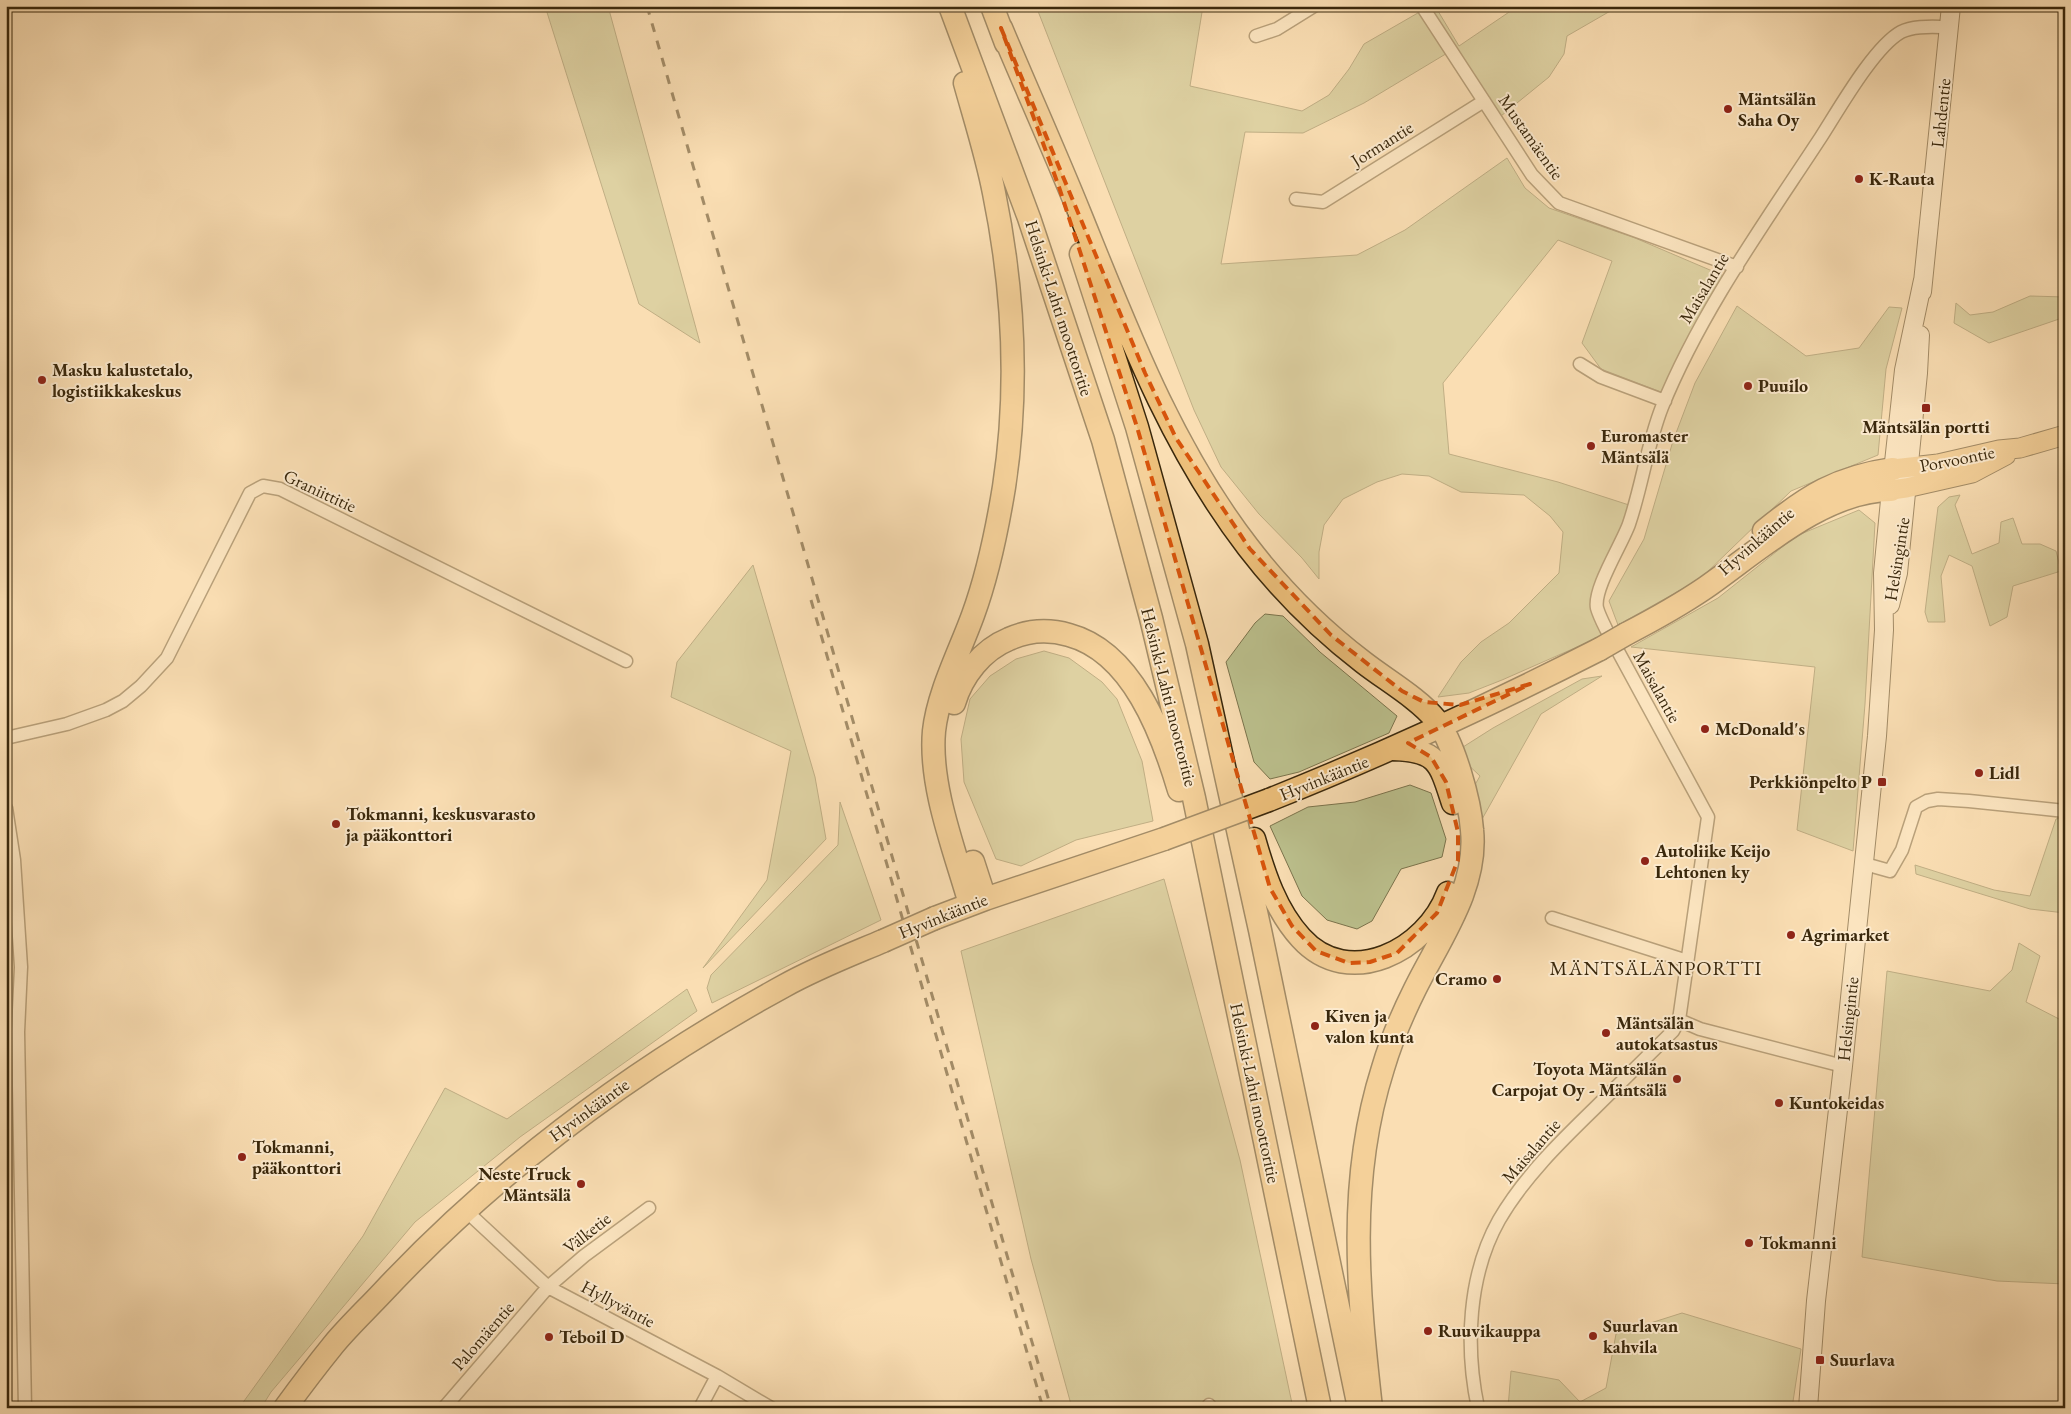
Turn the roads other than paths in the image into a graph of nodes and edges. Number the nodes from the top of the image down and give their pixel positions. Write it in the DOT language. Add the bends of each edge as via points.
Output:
graph roads {
  1 [pos="938,6"];
  2 [pos="950,6"];
  3 [pos="992,6"];
  4 [pos="1314,6"];
  5 [pos="1422,6"];
  6 [pos="1951,6"];
  7 [pos="1950,27"];
  8 [pos="1001,28"];
  9 [pos="1256,36"];
  10 [pos="1484,101"];
  11 [pos="1296,199"];
  12 [pos="1737,267"];
  13 [pos="1580,364"];
  14 [pos="1665,401"];
  15 [pos="2065,435"];
  16 [pos="1900,479"];
  17 [pos="1197,644"];
  18 [pos="626,661"];
  19 [pos="1530,684"];
  20 [pos="1402,691"];
  21 [pos="1442,728"];
  22 [pos="6,738"];
  23 [pos="1393,749"];
  24 [pos="6,808"];
  25 [pos="2065,811"];
  26 [pos="1865,864"];
  27 [pos="977,902"];
  28 [pos="1552,918"];
  29 [pos="1687,961"];
  30 [pos="1239,1017"];
  31 [pos="1679,1020"];
  32 [pos="1843,1066"];
  33 [pos="649,1208"];
  34 [pos="464,1210"];
  35 [pos="548,1287"];
  36 [pos="717,1376"];
  37 [pos="25,1408"];
  38 [pos="285,1408"];
  39 [pos="444,1408"];
  40 [pos="700,1408"];
  41 [pos="771,1408"];
  42 [pos="1320,1408"];
  43 [pos="1359,1408"];
  44 [pos="1371,1408"];
  45 [pos="1478,1408"];
  46 [pos="1808,1408"];
  1 -- 27 [label="highway" via="964,82 994,192 1012,312 1011,433 996,531 974,613 939,707 934,731 934,759 942,806"];
  2 -- 30 [label="highway, Helsinki-Lahti moottoritie" via="1029,218 1103,440 1170,696"];
  3 -- 8 [label="highway, Helsinki-Lahti moottoritie"];
  4 -- 9 [label="street" via="1277,30"];
  5 -- 10 [label="street, Mustamäentie"];
  6 -- 7 [label="main road, Lahdentie"];
  7 -- 12 [label="street, Maisalantie" via="1930,26 1902,31 1877,54"];
  7 -- 16 [label="main road, Lahdentie" via="1923,280 1904,370"];
  8 -- 17 [label="highway, Helsinki-Lahti moottoritie" via="1059,187 1137,427"];
  8 -- 20 [label="highway" via="1145,374 1176,438 1226,517 1298,604 1361,660"];
  10 -- 11 [label="street, Jormantie" via="1323,202"];
  10 -- 12 [label="street, Mustamäentie" via="1532,175 1560,203"];
  12 -- 14 [label="street, Maisalantie" via="1691,344"];
  13 -- 14 [label="street" via="1601,377"];
  14 -- 29 [label="street, Maisalantie" via="1628,526 1599,591 1597,607 1708,817"];
  15 -- 16 [label="main road, Porvoontie" via="2020,448 1938,464"];
  16 -- 19 [label="highway, Hyvinkääntie, bridge" via="1880,490 1835,502 1767,543 1674,608"];
  16 -- 26 [label="main road, Helsingintie" via="1883,573 1884,630"];
  17 -- 23 [label="highway" via="1270,888 1302,940 1334,960 1370,962 1397,953 1412,942 1437,913 1454,878 1458,832 1453,804 1439,766 1423,752"];
  17 -- 43 [label="highway, Helsinki-Lahti moottoritie"];
  18 -- 22 [label="street, Graniittitie" via="280,489 263,486 250,493 167,658 141,686 106,710 67,724"];
  19 -- 20 [label="highway" via="1472,703 1451,706 1424,702"];
  19 -- 21 [label="highway, Hyvinkääntie"];
  20 -- 21 [label="highway"];
  21 -- 23 [label="highway, Hyvinkääntie"];
  21 -- 44 [label="highway" via="1452,749 1467,803 1472,829 1471,866 1458,904 1400,1021 1384,1064 1365,1136 1360,1177 1358,1266"];
  23 -- 27 [label="highway, Hyvinkääntie, bridge" via="1164,839"];
  24 -- 37 [label="street" via="14,860 21,967 18,1032"];
  25 -- 26 [label="street" via="1969,801 1927,801 1916,807 1902,850 1890,870"];
  26 -- 32 [label="main road, Helsingintie"];
  27 -- 30 [label="highway" via="948,752 951,710 956,696 983,655 1002,642 1041,630 1084,639 1116,663 1133,686 1159,736 1183,805"];
  27 -- 34 [label="highway, Hyvinkääntie, bridge" via="883,940 786,985 667,1057 562,1129"];
  28 -- 29 [label="street"];
  29 -- 31 [label="street, Maisalantie"];
  30 -- 42 [label="highway, Helsinki-Lahti moottoritie"];
  31 -- 32 [label="street" via="1700,1029"];
  31 -- 45 [label="street, Maisalantie" via="1673,1031 1542,1161 1499,1220 1478,1273 1472,1310 1471,1351"];
  32 -- 46 [label="main road, Helsingintie" via="1816,1301"];
  33 -- 35 [label="street, Välketie"];
  34 -- 35 [label="street, Hyllyväntie"];
  34 -- 38 [label="highway, Hyvinkääntie" via="335,1343"];
  35 -- 36 [label="street, Hyllyväntie"];
  35 -- 39 [label="street, Palomäentie"];
  36 -- 40 [label="street"];
  36 -- 41 [label="street, Hyllyväntie"];
}
